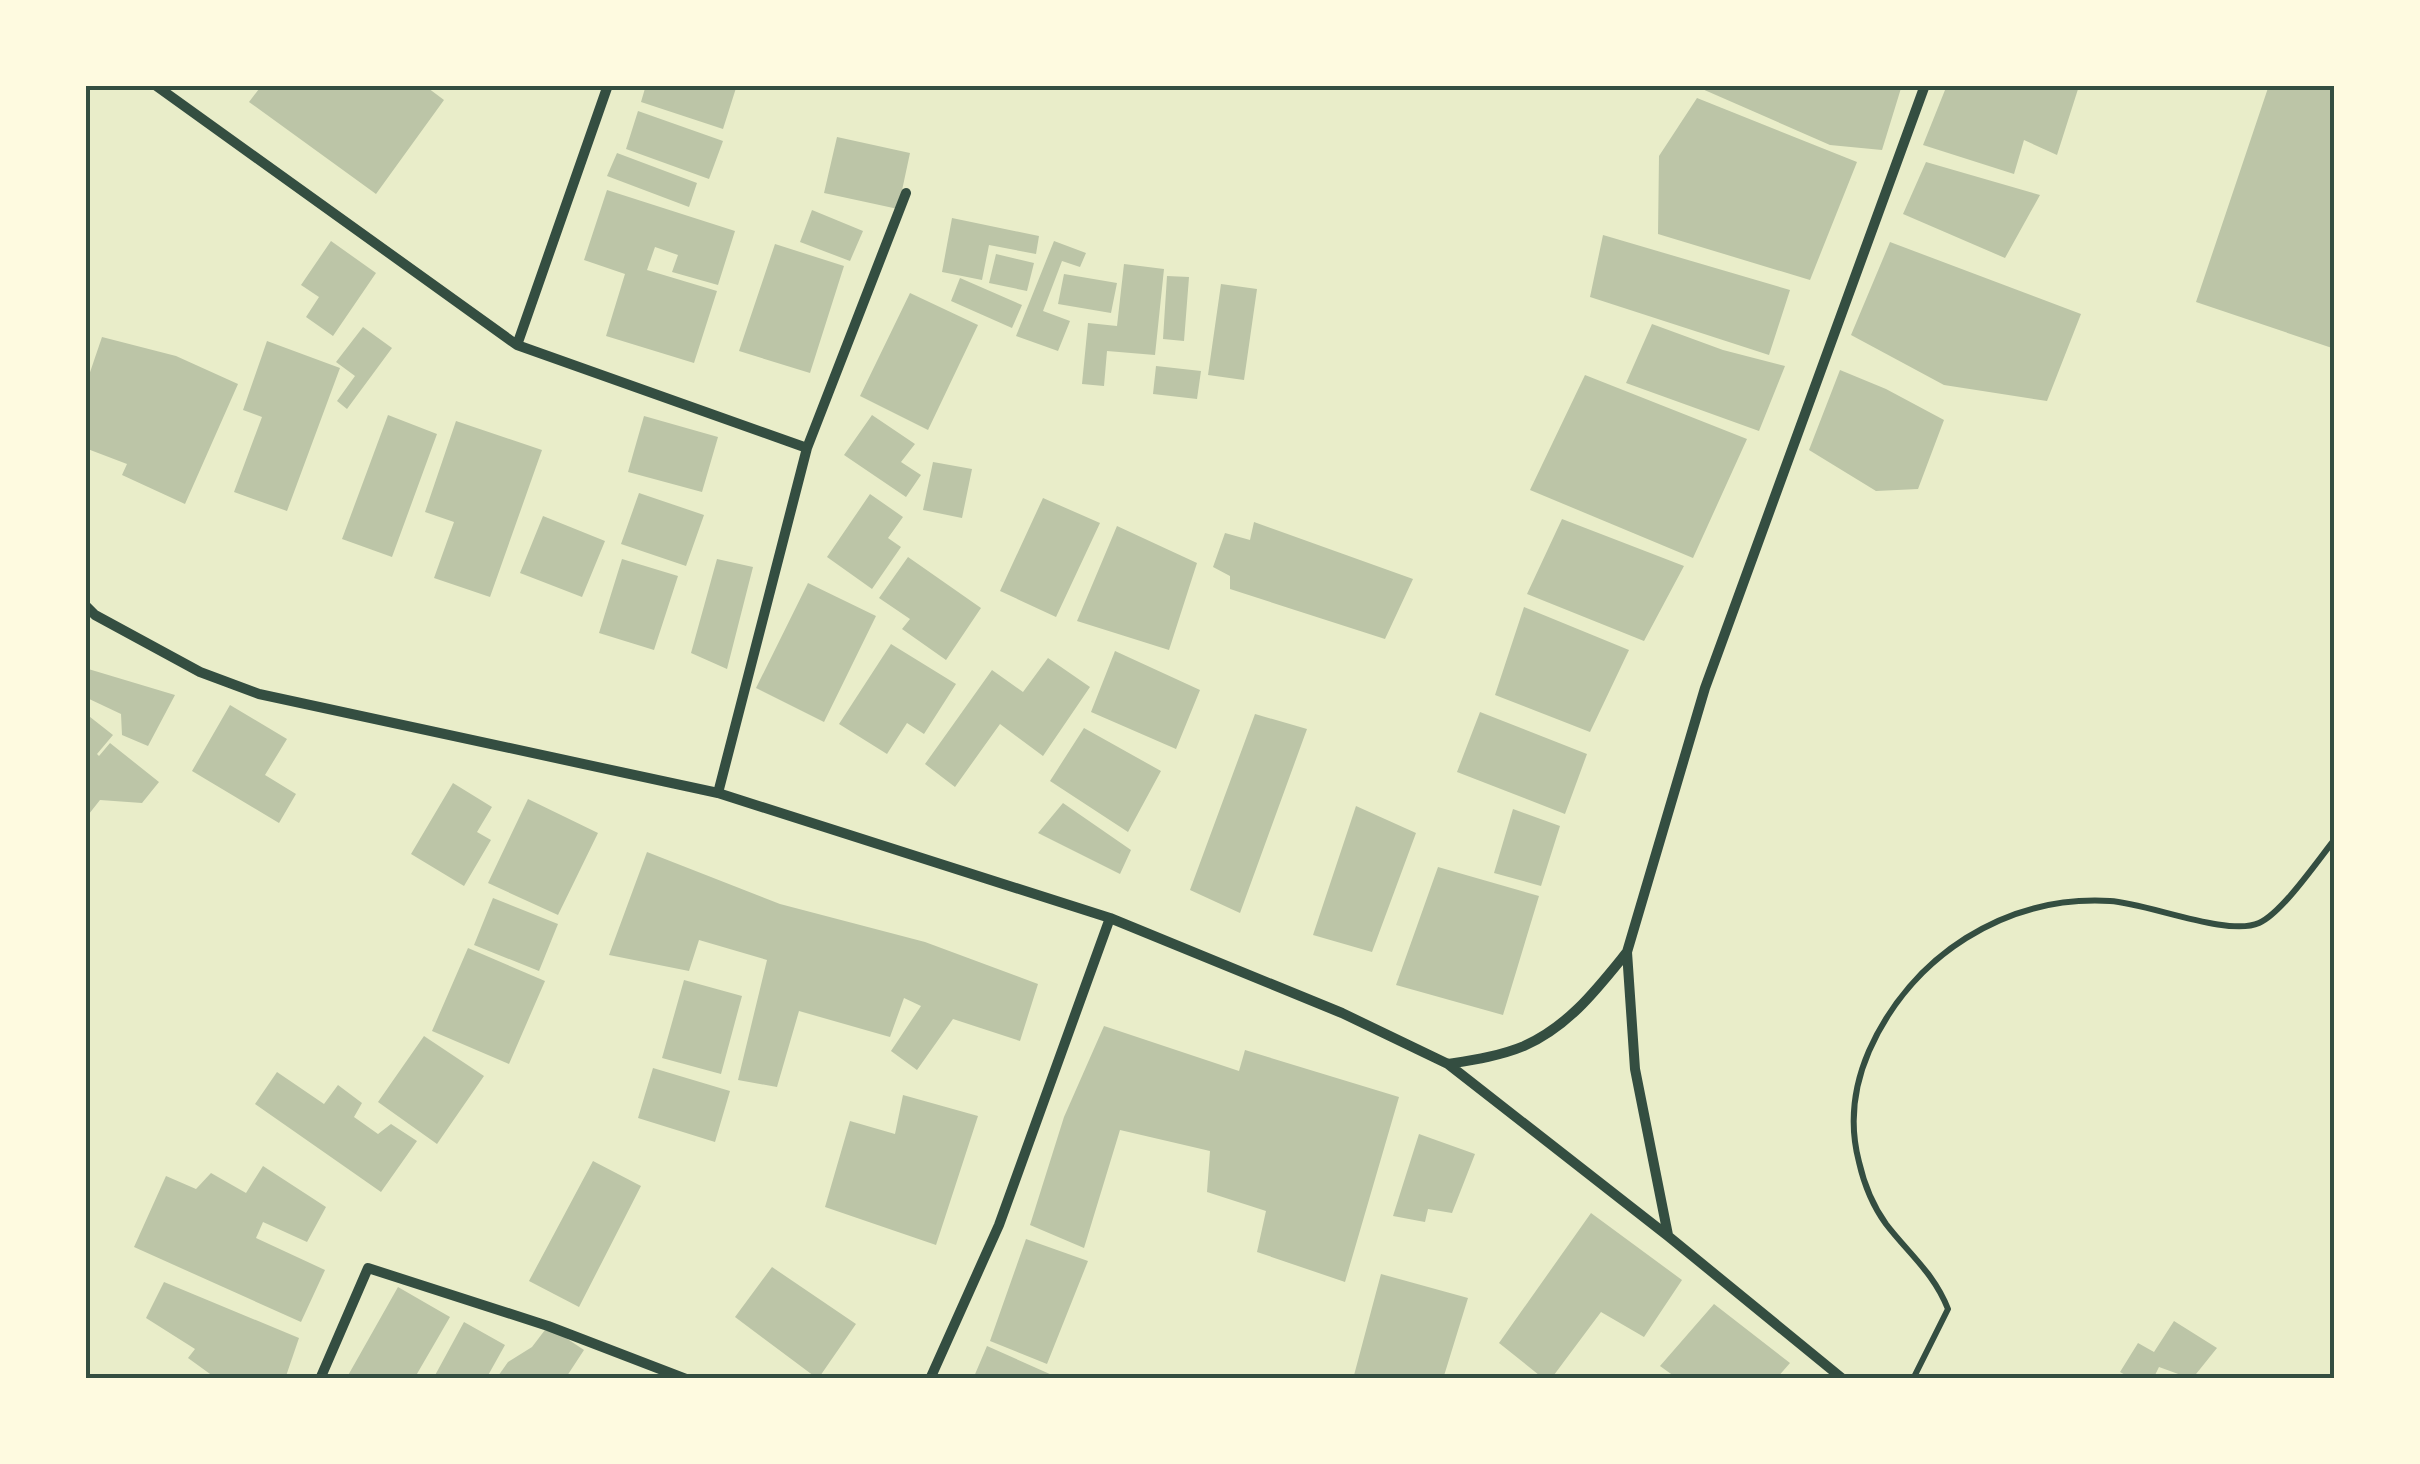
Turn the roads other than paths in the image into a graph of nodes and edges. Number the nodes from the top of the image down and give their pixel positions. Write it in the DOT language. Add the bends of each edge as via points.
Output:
graph roads {
  1 [pos="154,85"];
  2 [pos="608,85"];
  3 [pos="1926,85"];
  4 [pos="906,193"];
  5 [pos="517,345"];
  6 [pos="807,448"];
  7 [pos="85,605"];
  8 [pos="90,616"];
  9 [pos="718,793"];
  10 [pos="1110,918"];
  11 [pos="1627,952"];
  12 [pos="1448,1064"];
  13 [pos="1668,1236"];
  14 [pos="320,1379"];
  15 [pos="686,1379"];
  16 [pos="930,1379"];
  17 [pos="1843,1379"];
  1 -- 5 [label="street"];
  2 -- 5 [label="street"];
  3 -- 11 [label="street" via="1705,688"];
  4 -- 6 [label="street"];
  5 -- 6 [label="street"];
  6 -- 9 [label="street"];
  7 -- 8 [label="street"];
  8 -- 9 [label="street" via="200,672 260,694"];
  9 -- 10 [label="street"];
  10 -- 12 [label="street"];
  10 -- 16 [label="street" via="999,1224"];
  11 -- 12 [label="street" via="1584,1004 1549,1033 1497,1055"];
  11 -- 13 [label="street" via="1635,1068"];
  12 -- 13 [label="street"];
  13 -- 17 [label="street"];
  14 -- 15 [label="street" via="368,1268"];
}
